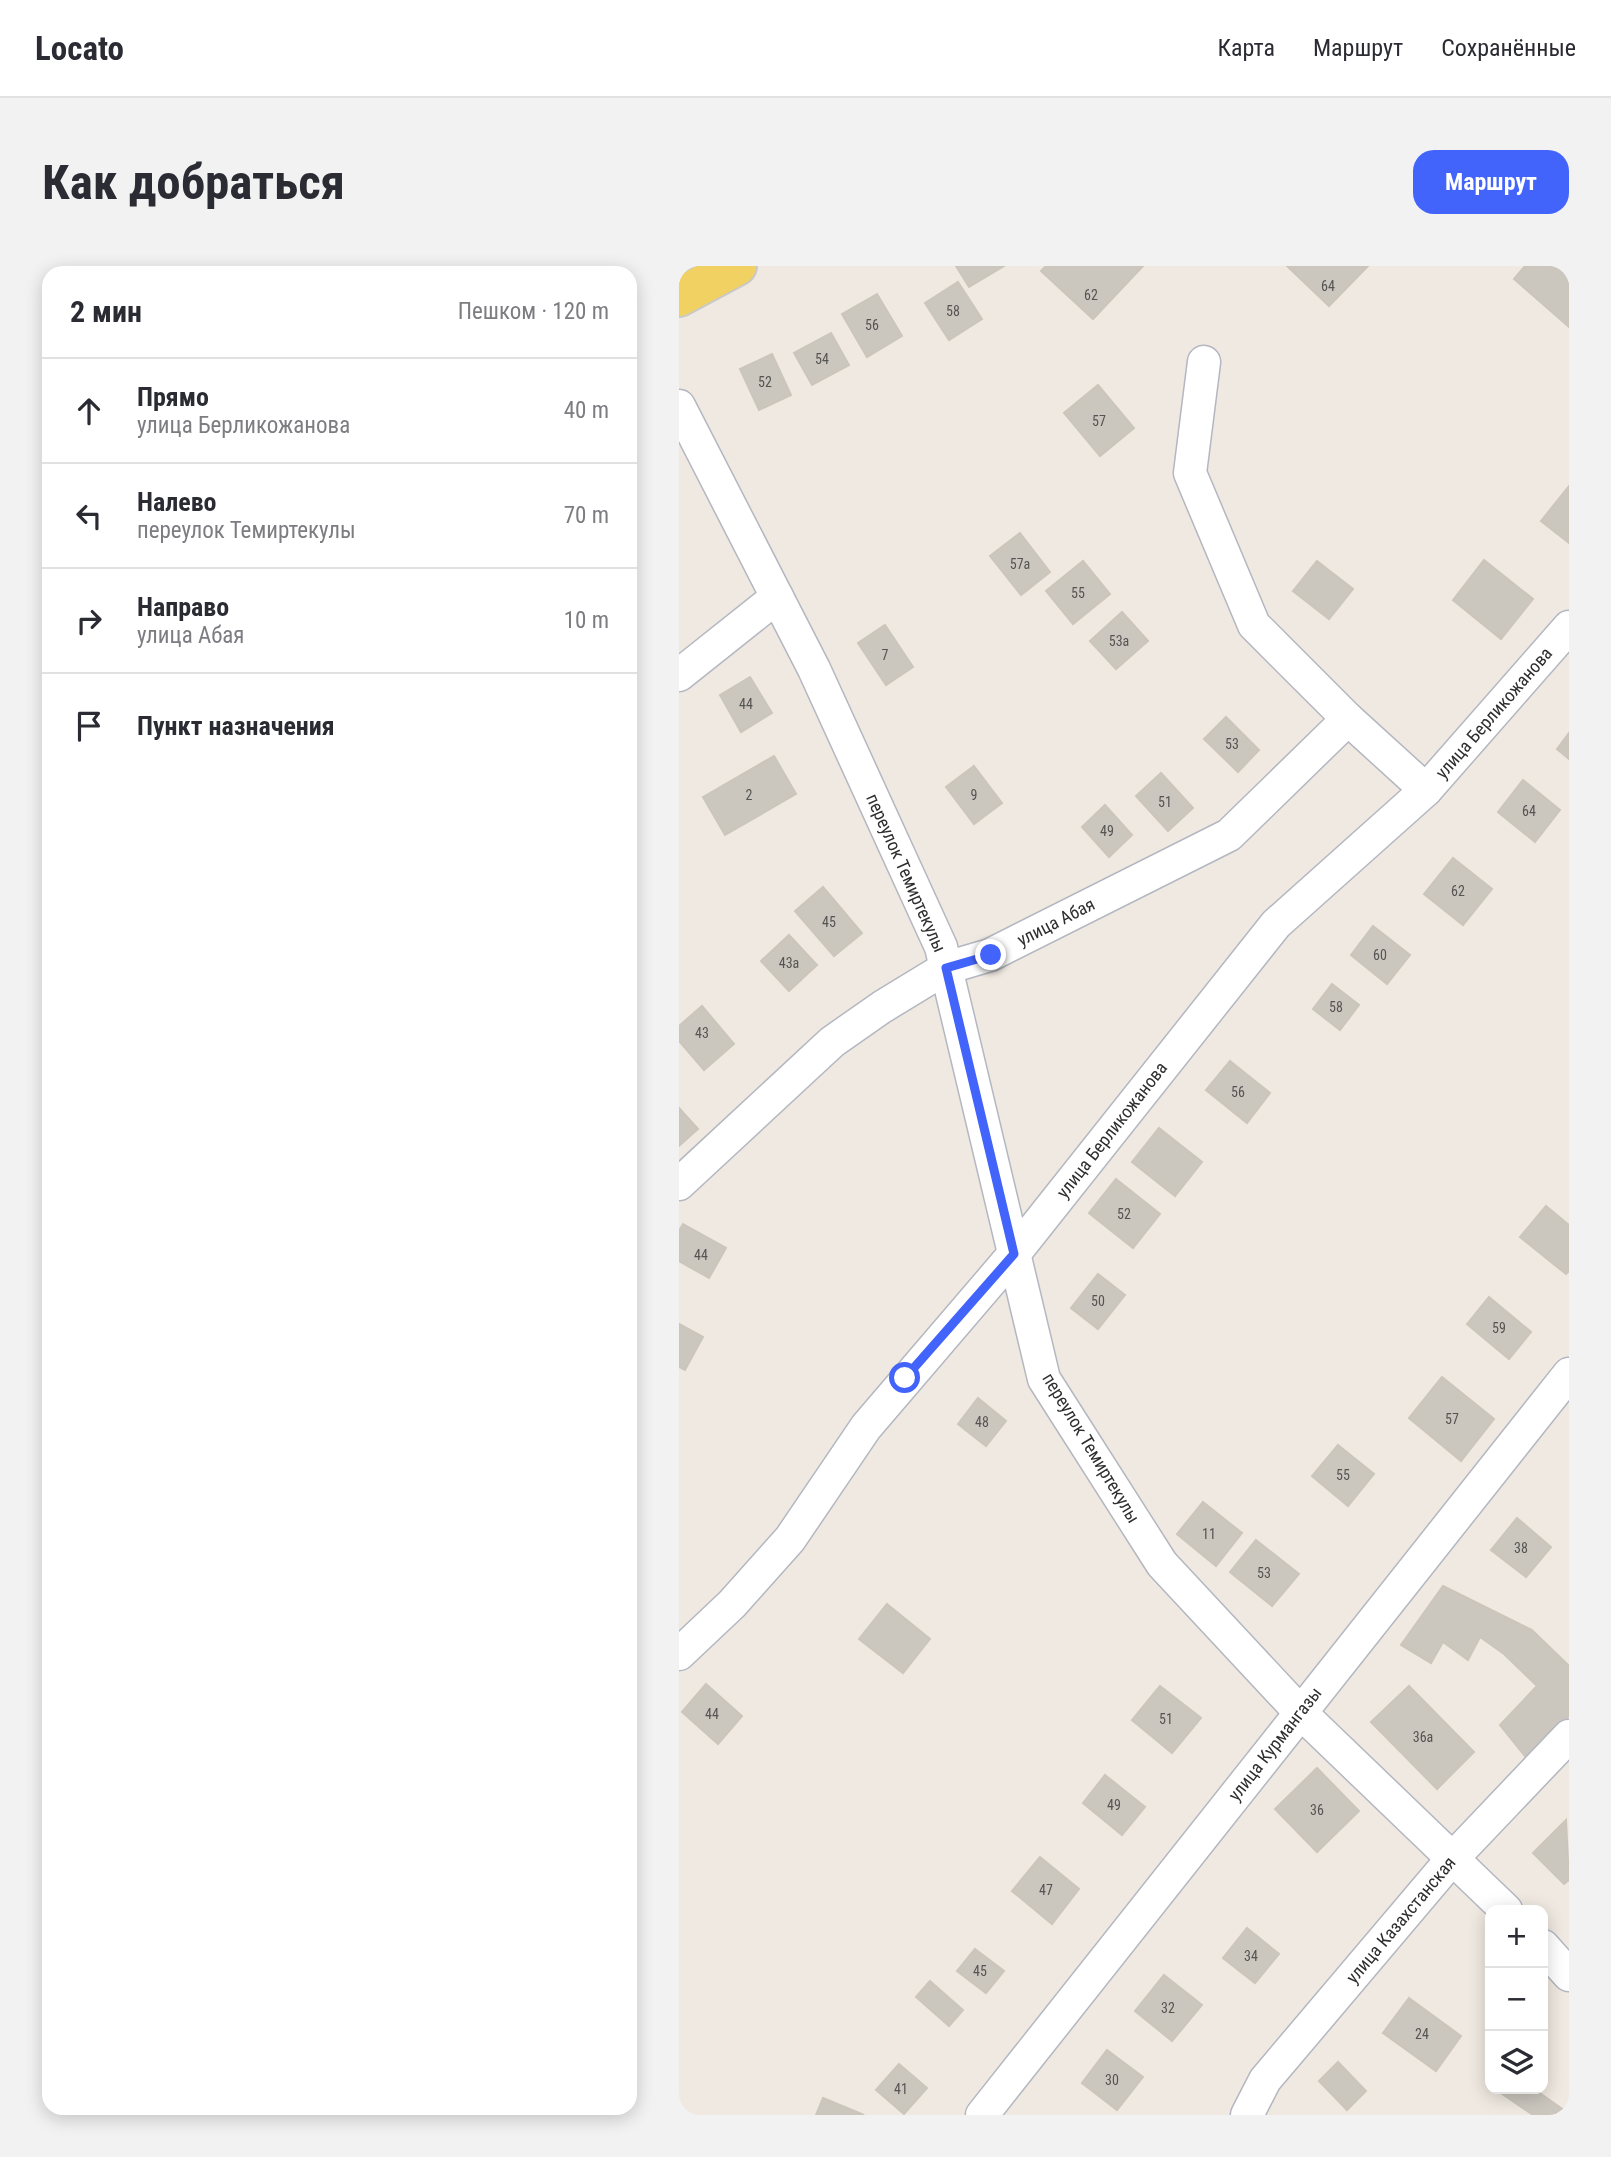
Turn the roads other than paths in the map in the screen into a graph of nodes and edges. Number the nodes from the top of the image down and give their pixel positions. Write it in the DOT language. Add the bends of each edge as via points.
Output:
graph roads {
  1 [pos="737,266"];
  2 [pos="679,296"];
  3 [pos="1204,362"];
  4 [pos="679,406"];
  5 [pos="777,597"];
  6 [pos="1569,626"];
  7 [pos="679,675"];
  8 [pos="1348,719"];
  9 [pos="1426,790"];
  10 [pos="946,968"];
  11 [pos="679,1184"];
  12 [pos="1014,1254"];
  13 [pos="1569,1374"];
  14 [pos="679,1654"];
  15 [pos="1300,1712"];
  16 [pos="1569,1736"];
  17 [pos="1452,1858"];
  18 [pos="1501,1905"];
  19 [pos="1548,1952"];
  20 [pos="1569,1975"];
  21 [pos="982,2115"];
  22 [pos="1247,2115"];
  1 -- 2 [label="main road"];
  3 -- 8 [label="street" via="1190,473 1254,625"];
  4 -- 5 [label="street, переулок Темиртекулы"];
  5 -- 7 [label="street"];
  5 -- 10 [label="street, переулок Темиртекулы" via="941,947"];
  6 -- 9 [label="street, улица Берликожанова"];
  8 -- 9 [label="street"];
  8 -- 10 [label="street, улица Абая" via="1229,835 991,955"];
  9 -- 12 [label="street, улица Берликожанова" via="1276,924"];
  10 -- 11 [label="street, улица Абая" via="832,1042"];
  10 -- 12 [label="street, переулок Темиртекулы"];
  12 -- 14 [label="street, улица Берликожанова" via="866,1427 790,1539"];
  12 -- 15 [label="street, переулок Темиртекулы" via="1044,1379 1162,1564"];
  13 -- 15 [label="street, улица Курмангазы"];
  15 -- 17 [label="street, переулок Темиртекулы"];
  15 -- 21 [label="street, улица Курмангазы"];
  16 -- 17 [label="street, улица Казахстанская"];
  17 -- 18 [label="street, переулок Темиртекулы"];
  17 -- 22 [label="street, улица Казахстанская" via="1265,2080"];
  19 -- 20 [label="street"];
}
